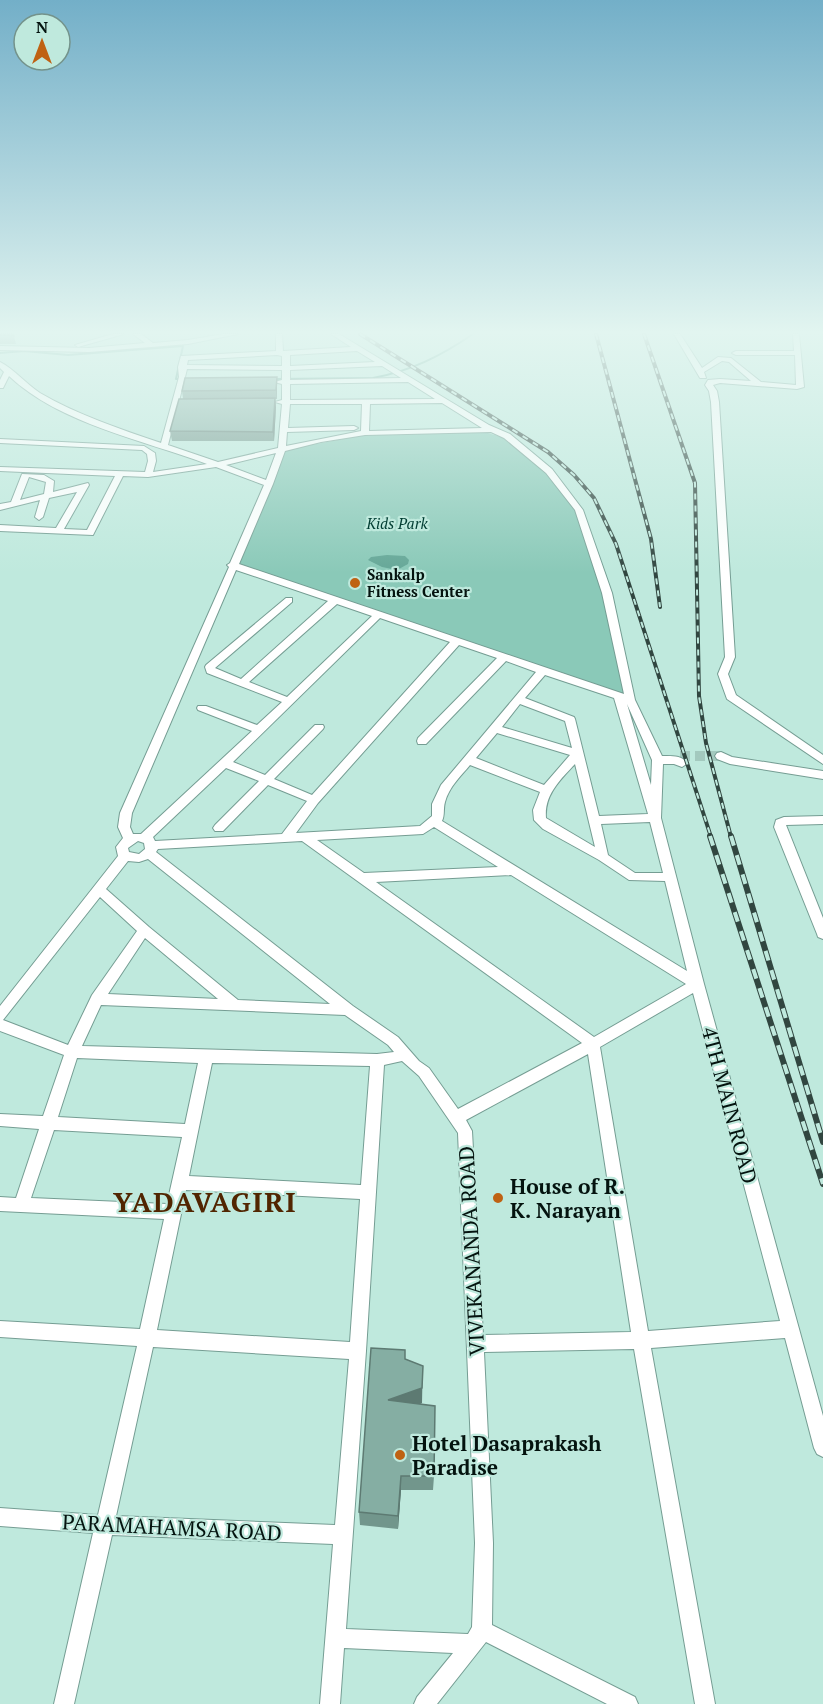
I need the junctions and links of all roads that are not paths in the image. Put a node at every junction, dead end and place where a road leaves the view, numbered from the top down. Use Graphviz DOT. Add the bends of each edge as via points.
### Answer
graph roads {
  1 [pos="75,414"];
  2 [pos="172,414"];
  3 [pos="285,414"];
  4 [pos="366,414"];
  5 [pos="464,414"];
  6 [pos="716,414"];
  7 [pos="283,430"];
  8 [pos="491,430"];
  9 [pos="365,431"];
  10 [pos="0,441"];
  11 [pos="160,445"];
  12 [pos="147,449"];
  13 [pos="280,449"];
  14 [pos="216,465"];
  15 [pos="91,473"];
  16 [pos="1,474"];
  17 [pos="120,475"];
  18 [pos="148,475"];
  19 [pos="26,476"];
  20 [pos="269,484"];
  21 [pos="83,488"];
  22 [pos="47,497"];
  23 [pos="15,503"];
  24 [pos="0,507"];
  25 [pos="39,517"];
  26 [pos="0,528"];
  27 [pos="58,532"];
  28 [pos="232,566"];
  29 [pos="289,600"];
  30 [pos="335,600"];
  31 [pos="379,614"];
  32 [pos="457,641"];
  33 [pos="504,657"];
  34 [pos="543,670"];
  35 [pos="243,682"];
  36 [pos="619,696"];
  37 [pos="519,700"];
  38 [pos="630,700"];
  39 [pos="290,701"];
  40 [pos="202,708"];
  41 [pos="319,727"];
  42 [pos="494,728"];
  43 [pos="259,730"];
  44 [pos="422,741"];
  45 [pos="578,754"];
  46 [pos="679,759"];
  47 [pos="469,760"];
  48 [pos="658,760"];
  49 [pos="724,760"];
  50 [pos="823,760"];
  51 [pos="225,763"];
  52 [pos="823,775"];
  53 [pos="266,779"];
  54 [pos="546,790"];
  55 [pos="314,800"];
  56 [pos="656,818"];
  57 [pos="594,820"];
  58 [pos="434,822"];
  59 [pos="822,822"];
  60 [pos="219,828"];
  61 [pos="303,836"];
  62 [pos="286,837"];
  63 [pos="130,839"];
  64 [pos="148,845"];
  65 [pos="125,856"];
  66 [pos="603,857"];
  67 [pos="513,871"];
  68 [pos="670,877"];
  69 [pos="360,878"];
  70 [pos="99,889"];
  71 [pos="144,930"];
  72 [pos="823,934"];
  73 [pos="697,984"];
  74 [pos="97,999"];
  75 [pos="234,1004"];
  76 [pos="348,1010"];
  77 [pos="0,1016"];
  78 [pos="0,1025"];
  79 [pos="592,1044"];
  80 [pos="72,1052"];
  81 [pos="403,1054"];
  82 [pos="206,1057"];
  83 [pos="377,1060"];
  84 [pos="456,1118"];
  85 [pos="0,1120"];
  86 [pos="48,1123"];
  87 [pos="190,1131"];
  88 [pos="179,1183"];
  89 [pos="369,1192"];
  90 [pos="0,1204"];
  91 [pos="21,1205"];
  92 [pos="173,1212"];
  93 [pos="0,1329"];
  94 [pos="790,1329"];
  95 [pos="147,1338"];
  96 [pos="641,1340"];
  97 [pos="475,1344"];
  98 [pos="358,1351"];
  99 [pos="823,1448"];
  100 [pos="0,1517"];
  101 [pos="105,1525"];
  102 [pos="343,1535"];
  103 [pos="477,1637"];
  104 [pos="335,1638"];
  105 [pos="64,1704"];
  106 [pos="330,1704"];
  107 [pos="424,1704"];
  108 [pos="628,1704"];
  109 [pos="705,1704"];
  1 -- 11 [label="street"];
  2 -- 11 [label="street"];
  3 -- 7 [label="street"];
  4 -- 9 [label="street"];
  5 -- 8 [label="street"];
  6 -- 50 [label="street" via="730,657 724,682 731,697"];
  7 -- 9 [label="street"];
  7 -- 13 [label="street"];
  8 -- 9 [label="street"];
  8 -- 38 [label="street" via="507,436 549,471 579,510 607,592"];
  9 -- 13 [label="street"];
  10 -- 12 [label="street"];
  11 -- 12 [label="street"];
  11 -- 14 [label="street"];
  12 -- 18 [label="street" via="152,461"];
  13 -- 14 [label="street"];
  13 -- 20 [label="street"];
  14 -- 18 [label="street"];
  14 -- 20 [label="street"];
  15 -- 16 [label="street"];
  15 -- 17 [label="street"];
  15 -- 21 [label="street"];
  16 -- 19 [label="street"];
  17 -- 18 [label="street"];
  17 -- 27 [label="street" via="90,533"];
  19 -- 22 [label="street" via="48,480"];
  19 -- 23 [label="street"];
  20 -- 28 [label="street"];
  21 -- 22 [label="street"];
  21 -- 27 [label="street"];
  22 -- 23 [label="street"];
  22 -- 25 [label="street"];
  23 -- 24 [label="street"];
  26 -- 27 [label="street"];
  28 -- 30 [label="street"];
  28 -- 63 [label="street" via="126,813 124,827"];
  29 -- 35 [label="street" via="210,667 211,671"];
  30 -- 31 [label="street"];
  30 -- 35 [label="street"];
  31 -- 32 [label="street"];
  31 -- 39 [label="street"];
  32 -- 33 [label="street"];
  32 -- 55 [label="street"];
  33 -- 34 [label="street"];
  33 -- 44 [label="street"];
  34 -- 36 [label="street"];
  34 -- 37 [label="street"];
  35 -- 39 [label="street"];
  36 -- 38 [label="street"];
  36 -- 56 [label="street"];
  37 -- 42 [label="street"];
  37 -- 45 [label="street" via="570,719"];
  38 -- 48 [label="street"];
  39 -- 43 [label="street"];
  40 -- 43 [label="street"];
  41 -- 53 [label="street"];
  42 -- 45 [label="street"];
  42 -- 47 [label="street"];
  43 -- 51 [label="street"];
  45 -- 54 [label="street"];
  45 -- 57 [label="street"];
  46 -- 48 [label="street"];
  47 -- 54 [label="street"];
  47 -- 58 [label="street" via="445,788"];
  48 -- 56 [label="street, 4TH MAIN ROAD"];
  49 -- 52 [label="street"];
  51 -- 53 [label="street"];
  51 -- 64 [label="street"];
  53 -- 55 [label="street"];
  53 -- 60 [label="street"];
  54 -- 66 [label="street" via="539,803 540,820"];
  55 -- 62 [label="street"];
  56 -- 57 [label="street"];
  56 -- 68 [label="street, 4TH MAIN ROAD"];
  57 -- 66 [label="street"];
  58 -- 61 [label="street" via="423,830 410,832"];
  58 -- 67 [label="street"];
  59 -- 72 [label="street" via="784,821 780,827"];
  61 -- 62 [label="street"];
  61 -- 69 [label="street"];
  62 -- 64 [label="street"];
  63 -- 64 [label="street"];
  63 -- 65 [label="street" via="122,847"];
  64 -- 65 [label="street" via="136,858"];
  64 -- 76 [label="street, VIVEKANANDA ROAD"];
  65 -- 70 [label="street"];
  66 -- 68 [label="street" via="633,877"];
  67 -- 69 [label="street"];
  67 -- 73 [label="street"];
  68 -- 73 [label="street, 4TH MAIN ROAD"];
  69 -- 79 [label="street"];
  70 -- 71 [label="street"];
  70 -- 77 [label="street"];
  71 -- 74 [label="street"];
  71 -- 75 [label="street"];
  73 -- 79 [label="street"];
  73 -- 94 [label="street, 4TH MAIN ROAD"];
  74 -- 75 [label="street"];
  74 -- 80 [label="street"];
  75 -- 76 [label="street"];
  76 -- 81 [label="street, VIVEKANANDA ROAD" via="393,1041"];
  78 -- 80 [label="street"];
  79 -- 84 [label="street"];
  79 -- 96 [label="street"];
  80 -- 82 [label="street"];
  80 -- 86 [label="street"];
  81 -- 83 [label="street"];
  81 -- 84 [label="street, VIVEKANANDA ROAD" via="424,1072"];
  82 -- 83 [label="street"];
  82 -- 87 [label="street"];
  83 -- 89 [label="street"];
  84 -- 97 [label="street, VIVEKANANDA ROAD" via="465,1131"];
  85 -- 86 [label="street"];
  86 -- 87 [label="street"];
  86 -- 91 [label="street"];
  87 -- 88 [label="street"];
  88 -- 89 [label="street"];
  88 -- 92 [label="street"];
  89 -- 98 [label="street"];
  90 -- 91 [label="street"];
  91 -- 92 [label="street"];
  92 -- 95 [label="street"];
  93 -- 95 [label="street"];
  94 -- 96 [label="street"];
  94 -- 99 [label="street, 4TH MAIN ROAD"];
  95 -- 98 [label="street"];
  95 -- 101 [label="street"];
  96 -- 97 [label="street"];
  96 -- 109 [label="street"];
  97 -- 103 [label="street, VIVEKANANDA ROAD" via="484,1543"];
  98 -- 102 [label="street"];
  100 -- 101 [label="street, PARAMAHAMSA ROAD"];
  101 -- 102 [label="street, PARAMAHAMSA ROAD"];
  101 -- 105 [label="street"];
  102 -- 104 [label="street"];
  103 -- 104 [label="street"];
  103 -- 107 [label="street"];
  103 -- 108 [label="street"];
  104 -- 106 [label="street"];
}
